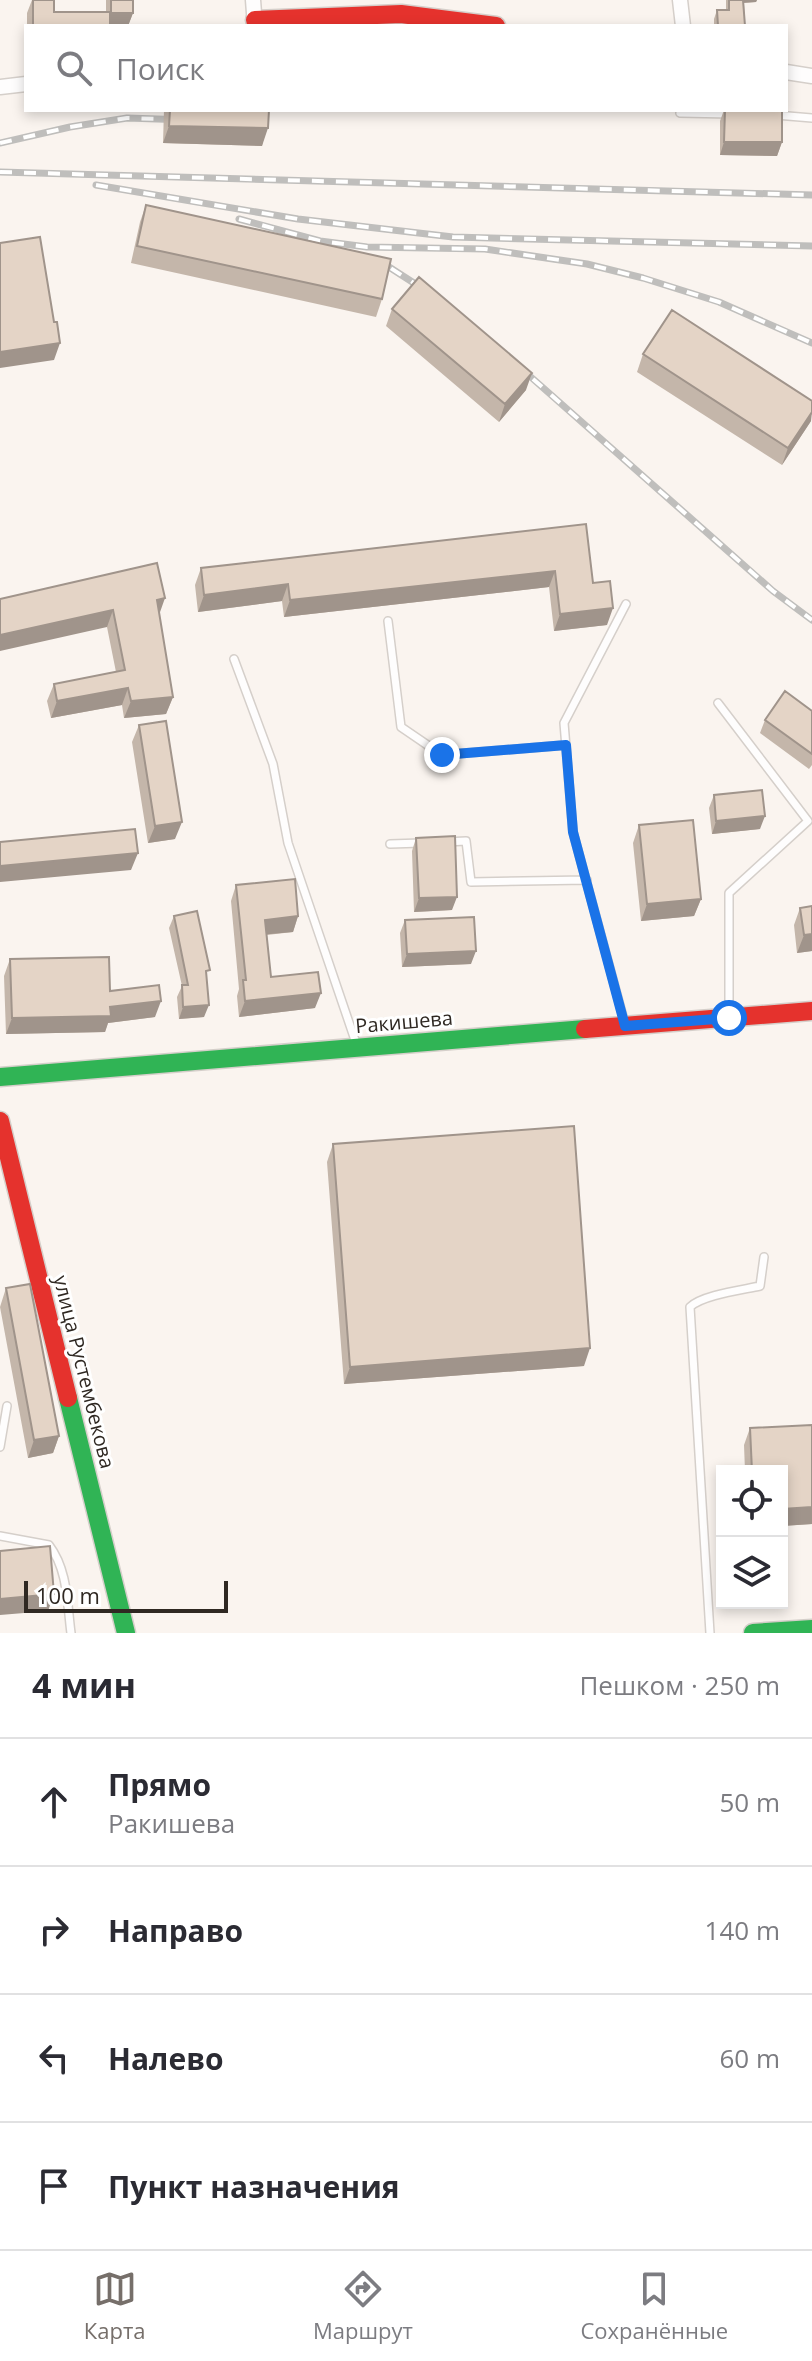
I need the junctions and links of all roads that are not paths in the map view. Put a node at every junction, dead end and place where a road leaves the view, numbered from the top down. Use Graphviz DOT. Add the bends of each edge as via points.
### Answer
graph roads {
  1 [pos="253,0"];
  2 [pos="680,0"];
  3 [pos="401,7"];
  4 [pos="255,23"];
  5 [pos="486,24"];
  6 [pos="683,24"];
  7 [pos="788,72"];
  8 [pos="812,76"];
  9 [pos="24,84"];
  10 [pos="0,87"];
  11 [pos="698,112"];
  12 [pos="737,114"];
  13 [pos="765,114"];
  14 [pos="812,118"];
  15 [pos="626,604"];
  16 [pos="388,621"];
  17 [pos="234,659"];
  18 [pos="718,703"];
  19 [pos="566,745"];
  20 [pos="390,844"];
  21 [pos="587,880"];
  22 [pos="812,1011"];
  23 [pos="729,1018"];
  24 [pos="625,1026"];
  25 [pos="358,1048"];
  26 [pos="0,1077"];
  27 [pos="0,1121"];
  28 [pos="764,1257"];
  29 [pos="7,1406"];
  30 [pos="0,1447"];
  31 [pos="0,1536"];
  32 [pos="812,1629"];
  33 [pos="71,1633"];
  34 [pos="125,1633"];
  35 [pos="710,1633"];
  36 [pos="753,1633"];
  1 -- 4 [label="street"];
  2 -- 6 [label="street"];
  3 -- 4 [label="street"];
  3 -- 5 [label="street"];
  7 -- 8 [label="street"];
  9 -- 10 [label="street"];
  11 -- 12 [label="lane"];
  13 -- 14 [label="lane"];
  15 -- 19 [label="lane" via="564,723"];
  16 -- 19 [label="lane" via="401,727 442,755"];
  17 -- 25 [label="lane" via="273,764 288,843"];
  18 -- 23 [label="lane" via="808,821 729,893"];
  19 -- 21 [label="lane" via="573,832"];
  20 -- 21 [label="lane" via="466,841 471,882"];
  21 -- 24 [label="lane"];
  22 -- 23 [label="street, Ракишева"];
  23 -- 24 [label="street, Ракишева"];
  24 -- 25 [label="street, Ракишева"];
  25 -- 26 [label="street, Ракишева"];
  27 -- 34 [label="street, улица Рустембекова"];
  28 -- 35 [label="lane" via="760,1285 690,1307"];
  29 -- 30 [label="lane"];
  31 -- 33 [label="lane" via="49,1545 57,1555"];
  32 -- 36 [label="street"];
}
